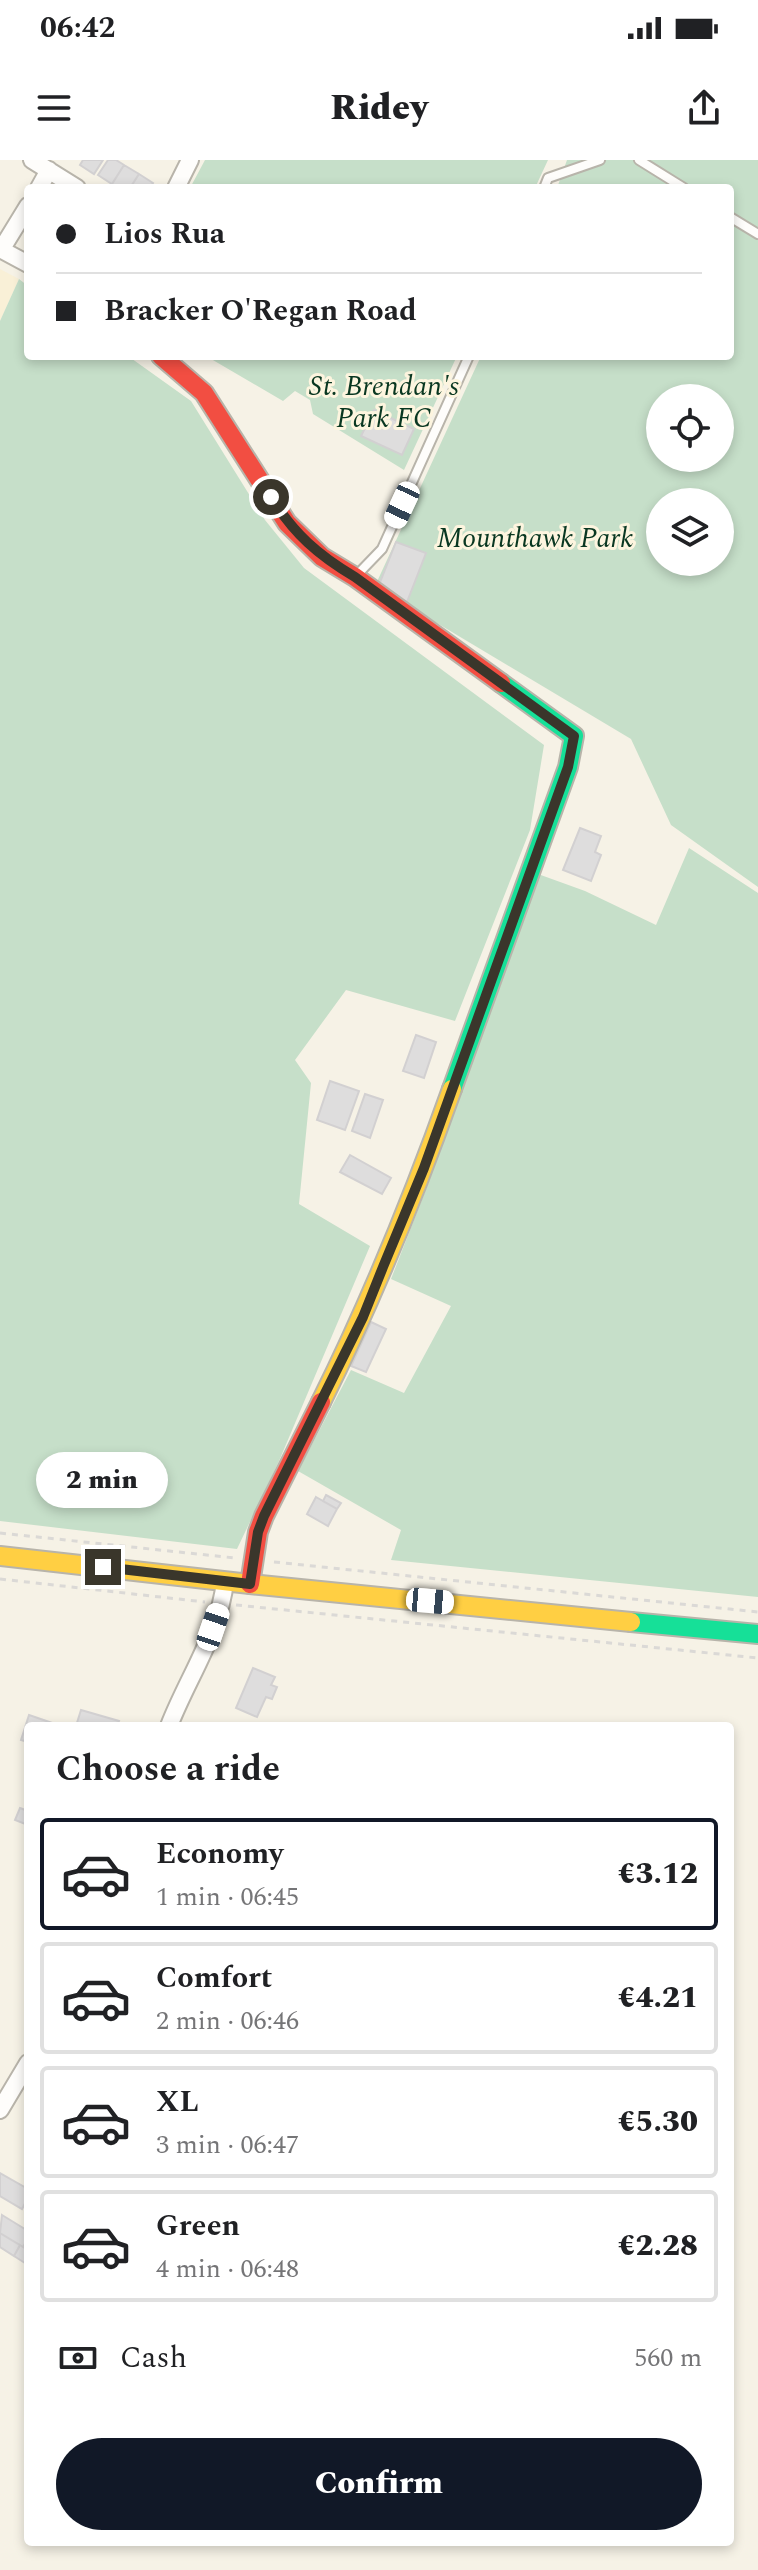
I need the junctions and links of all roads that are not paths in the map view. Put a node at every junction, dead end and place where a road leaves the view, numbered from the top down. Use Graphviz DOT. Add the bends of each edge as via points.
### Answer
graph roads {
  1 [pos="32,160"];
  2 [pos="190,160"];
  3 [pos="600,160"];
  4 [pos="639,160"];
  5 [pos="49,170"];
  6 [pos="41,184"];
  7 [pos="71,184"];
  8 [pos="178,184"];
  9 [pos="546,184"];
  10 [pos="678,184"];
  11 [pos="24,212"];
  12 [pos="734,219"];
  13 [pos="758,234"];
  14 [pos="1,249"];
  15 [pos="24,262"];
  16 [pos="166,360"];
  17 [pos="467,360"];
  18 [pos="355,577"];
  19 [pos="0,1556"];
  20 [pos="225,1581"];
  21 [pos="250,1584"];
  22 [pos="758,1634"];
  23 [pos="171,1722"];
  24 [pos="24,2070"];
  25 [pos="0,2110"];
  1 -- 5 [label="street"];
  2 -- 8 [label="street"];
  3 -- 9 [label="lane" via="548,178"];
  4 -- 10 [label="lane"];
  5 -- 6 [label="street"];
  5 -- 7 [label="street"];
  11 -- 14 [label="street"];
  12 -- 13 [label="lane"];
  14 -- 15 [label="street"];
  16 -- 18 [label="street" via="204,393 287,523 322,557"];
  17 -- 18 [label="lane" via="382,549"];
  18 -- 21 [label="street" via="574,736 568,767 424,1168 363,1317 264,1516"];
  19 -- 20 [label="street"];
  20 -- 21 [label="street"];
  20 -- 23 [label="street"];
  21 -- 22 [label="street"];
  24 -- 25 [label="street"];
}
